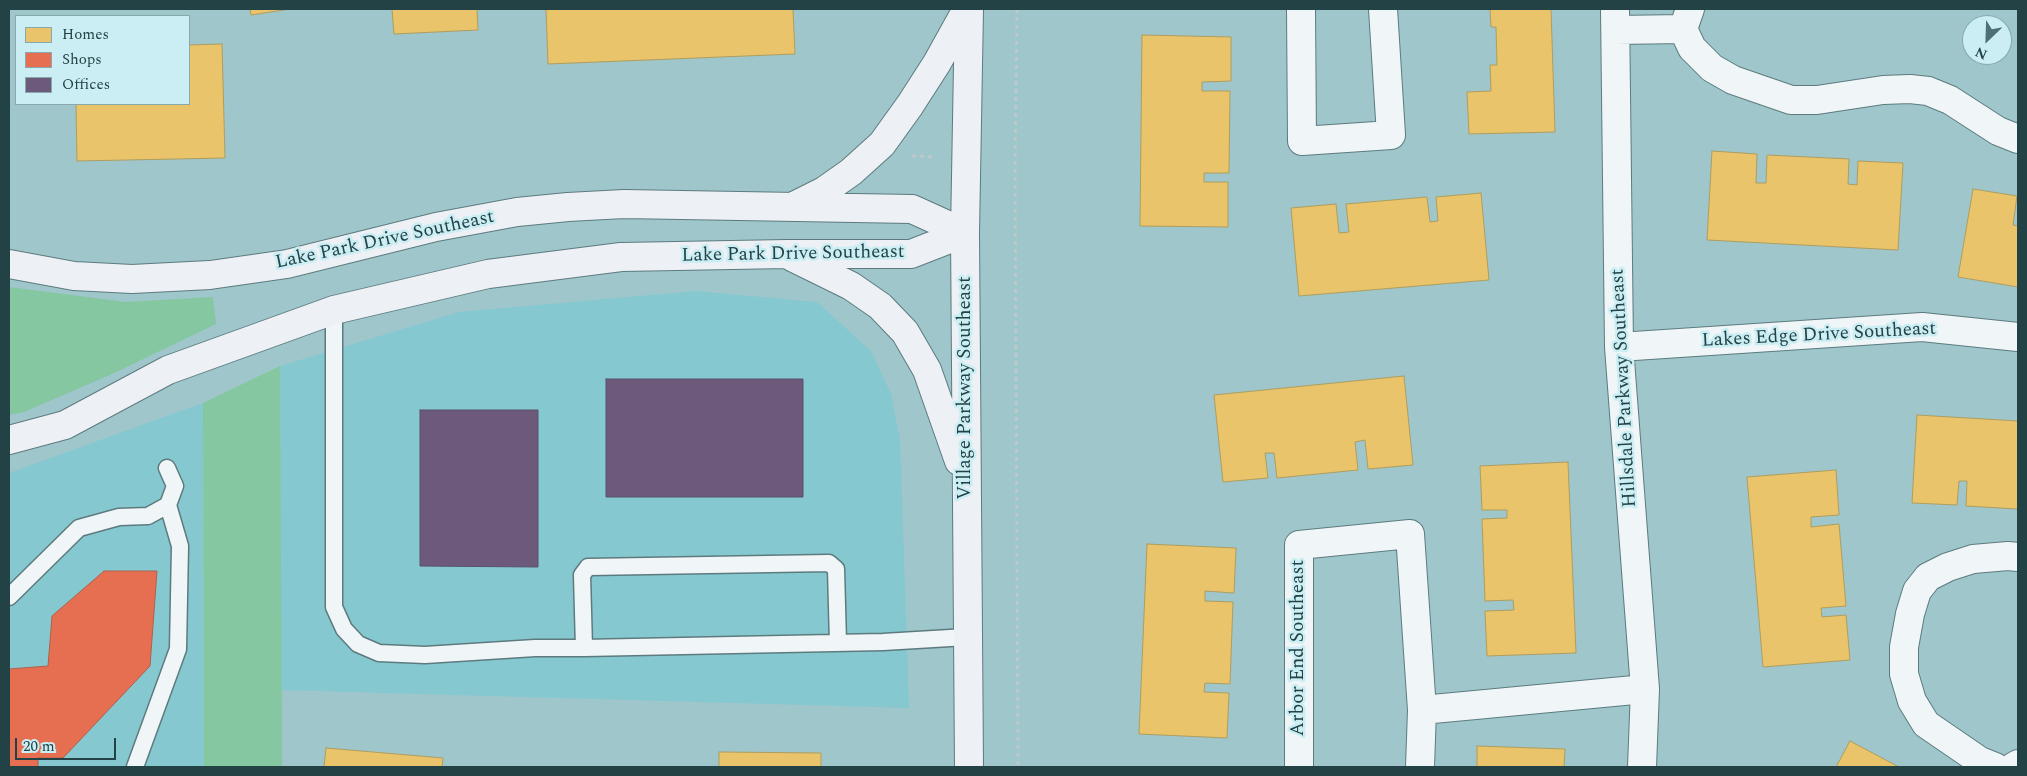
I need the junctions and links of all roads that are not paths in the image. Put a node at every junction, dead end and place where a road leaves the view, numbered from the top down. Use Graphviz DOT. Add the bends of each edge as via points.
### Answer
graph roads {
  1 [pos="968,9"];
  2 [pos="1301,9"];
  3 [pos="1383,9"];
  4 [pos="1616,19"];
  5 [pos="1687,19"];
  6 [pos="2018,139"];
  7 [pos="795,206"];
  8 [pos="965,233"];
  9 [pos="787,254"];
  10 [pos="9,264"];
  11 [pos="334,310"];
  12 [pos="2018,337"];
  13 [pos="1619,348"];
  14 [pos="9,440"];
  15 [pos="167,468"];
  16 [pos="966,481"];
  17 [pos="168,505"];
  18 [pos="2018,557"];
  19 [pos="9,597"];
  20 [pos="967,636"];
  21 [pos="838,642"];
  22 [pos="584,648"];
  23 [pos="1645,689"];
  24 [pos="1422,710"];
  25 [pos="2018,764"];
  26 [pos="135,767"];
  27 [pos="969,767"];
  28 [pos="1299,767"];
  29 [pos="1420,767"];
  30 [pos="1642,767"];
  31 [pos="1995,767"];
  32 [pos="2013,767"];
  1 -- 7 [label="street" via="933,70 882,144 851,172"];
  1 -- 8 [label="street, Village Parkway Southeast"];
  2 -- 3 [label="street" via="1302,141 1391,135"];
  4 -- 5 [label="street"];
  4 -- 13 [label="street, Hillsdale Parkway Southeast"];
  5 -- 6 [label="street" via="1692,48 1712,68 1733,80 1791,100 1817,100 1883,90 1928,91"];
  7 -- 8 [label="street, Lake Park Drive Southeast" via="912,209"];
  7 -- 10 [label="street, Lake Park Drive Southeast" via="624,204 517,212 436,227 287,264 210,275 74,276"];
  8 -- 9 [label="street, Lake Park Drive Southeast" via="911,254"];
  8 -- 16 [label="street, Village Parkway Southeast"];
  9 -- 11 [label="street, Lake Park Drive Southeast" via="621,257 556,264 488,274"];
  9 -- 16 [label="street" via="851,286 880,306 905,332 927,370"];
  11 -- 14 [label="street, Lake Park Drive Southeast" via="168,370 65,425"];
  11 -- 22 [label="lane" via="334,606 344,629 358,644 379,654"];
  12 -- 13 [label="street, Lakes Edge Drive Southeast" via="1922,327"];
  13 -- 23 [label="street, Hillsdale Parkway Southeast"];
  15 -- 17 [label="lane" via="175,486"];
  16 -- 20 [label="street, Village Parkway Southeast"];
  17 -- 19 [label="lane" via="148,516 119,517 79,528"];
  17 -- 26 [label="lane" via="180,546 178,649"];
  18 -- 31 [label="street" via="1973,559 1928,577 1917,591 1904,646 1904,674 1912,701 1926,724 1980,761"];
  20 -- 21 [label="lane"];
  20 -- 27 [label="street, Village Parkway Southeast"];
  21 -- 22 [label="lane"];
  21 -- 22 [label="lane" via="836,569 829,563 588,567 582,575"];
  23 -- 24 [label="street"];
  23 -- 30 [label="street, Hillsdale Parkway Southeast"];
  24 -- 28 [label="street, Arbor End Southeast" via="1410,534 1299,546"];
  24 -- 29 [label="street, Arbor End Southeast"];
  25 -- 32 [label="street"];
}
